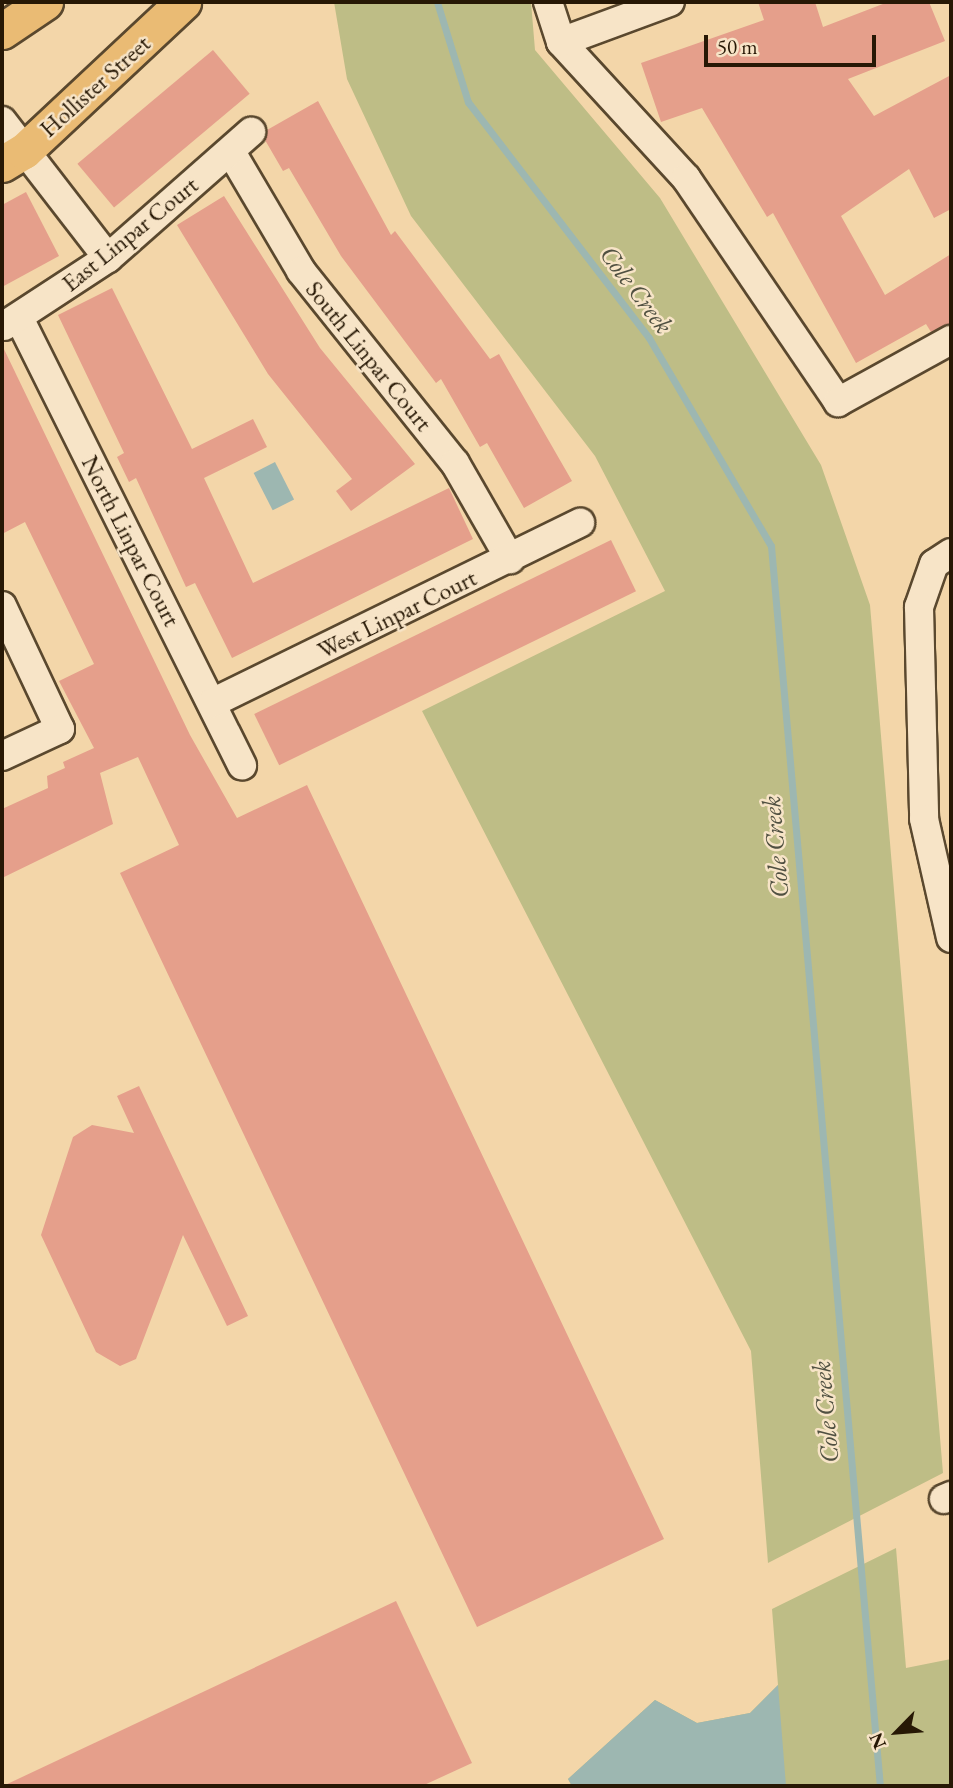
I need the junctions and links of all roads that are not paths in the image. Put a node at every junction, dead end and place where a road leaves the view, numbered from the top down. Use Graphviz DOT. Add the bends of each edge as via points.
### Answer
graph roads {
  1 [pos="45,2"];
  2 [pos="183,2"];
  3 [pos="548,2"];
  4 [pos="670,2"];
  5 [pos="2,31"];
  6 [pos="561,42"];
  7 [pos="2,121"];
  8 [pos="251,132"];
  9 [pos="231,152"];
  10 [pos="13,157"];
  11 [pos="108,258"];
  12 [pos="10,323"];
  13 [pos="951,341"];
  14 [pos="580,523"];
  15 [pos="951,553"];
  16 [pos="510,559"];
  17 [pos="2,606"];
  18 [pos="212,703"];
  19 [pos="2,756"];
  20 [pos="242,765"];
  21 [pos="951,938"];
  1 -- 5 [label="main road"];
  2 -- 10 [label="main road, Hollister Street"];
  3 -- 6 [label="street"];
  4 -- 6 [label="street"];
  6 -- 13 [label="street" via="687,178 838,402"];
  7 -- 10 [label="street"];
  8 -- 9 [label="street, East Linpar Court"];
  9 -- 11 [label="street, East Linpar Court"];
  9 -- 16 [label="street, South Linpar Court" via="301,271 455,463"];
  10 -- 11 [label="street"];
  11 -- 12 [label="street, East Linpar Court"];
  12 -- 18 [label="street, North Linpar Court"];
  14 -- 16 [label="street, West Linpar Court"];
  15 -- 21 [label="street" via="934,564 919,607 924,819"];
  16 -- 18 [label="street, West Linpar Court"];
  17 -- 19 [label="street" via="60,729"];
  18 -- 20 [label="street, North Linpar Court"];
}
